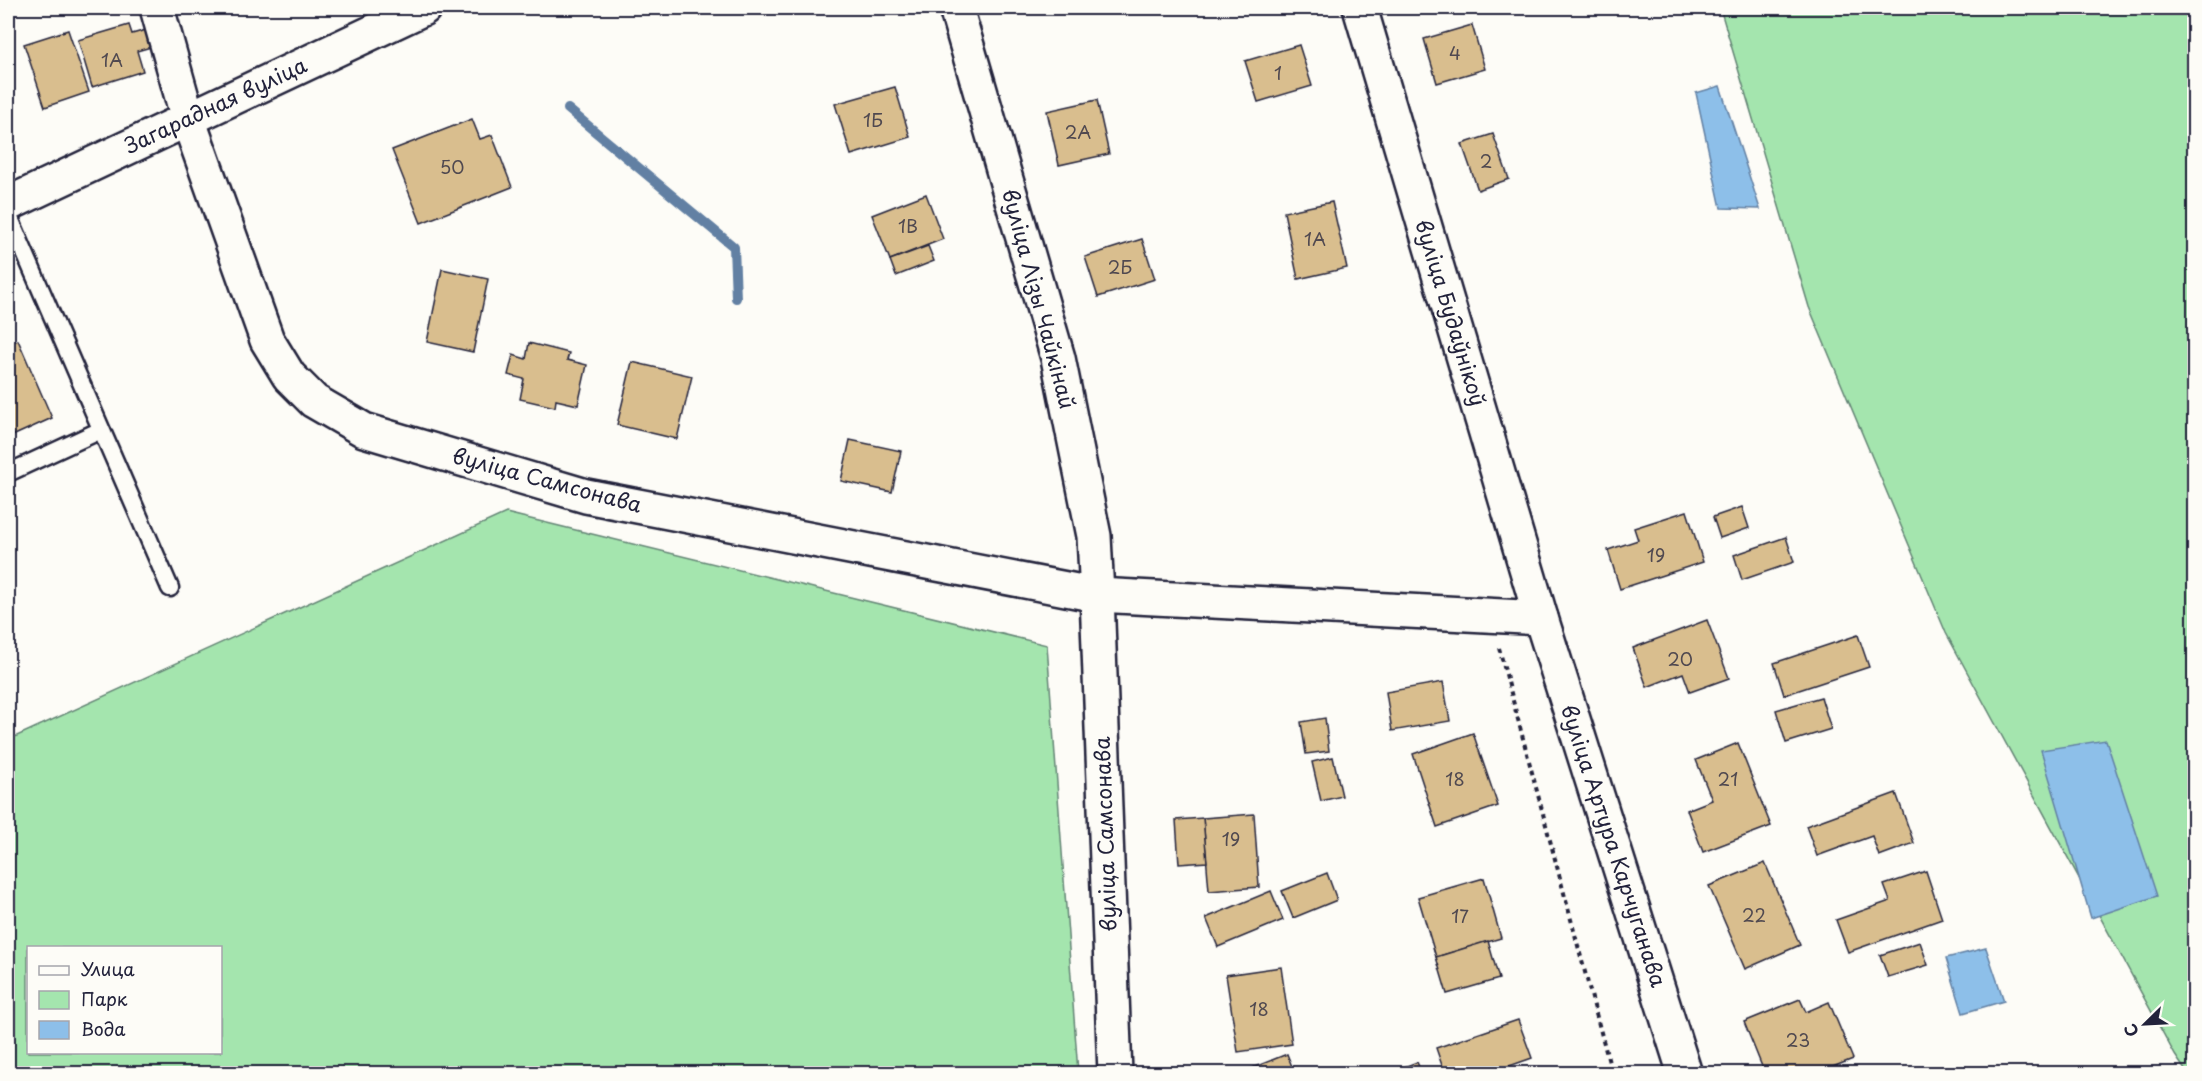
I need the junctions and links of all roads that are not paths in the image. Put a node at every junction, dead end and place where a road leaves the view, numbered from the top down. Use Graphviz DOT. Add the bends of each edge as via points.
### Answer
graph roads {
  1 [pos="157,8"];
  2 [pos="424,8"];
  3 [pos="956,8"];
  4 [pos="1360,8"];
  5 [pos="188,119"];
  6 [pos="8,204"];
  7 [pos="8,214"];
  8 [pos="101,430"];
  9 [pos="8,473"];
  10 [pos="170,588"];
  11 [pos="1097,595"];
  12 [pos="1541,618"];
  13 [pos="1115,1074"];
  14 [pos="1685,1074"];
  1 -- 5 [label="street, вуліца Самсонава"];
  2 -- 5 [label="street, Загарадная вуліца"];
  3 -- 11 [label="street, вуліца Лізы Чайкінай" via="1058,358 1094,536"];
  4 -- 12 [label="street, вуліца Будаўнікоў"];
  5 -- 6 [label="street, Загарадная вуліца"];
  5 -- 11 [label="street, вуліца Самсонава" via="267,340 289,376 314,401 364,430 586,496"];
  7 -- 8 [label="lane"];
  8 -- 9 [label="lane"];
  8 -- 10 [label="lane"];
  11 -- 12 [label="street, вуліца Самсонава"];
  11 -- 13 [label="street, вуліца Самсонава"];
  12 -- 14 [label="street, вуліца Артура Карчуганава"];
}
